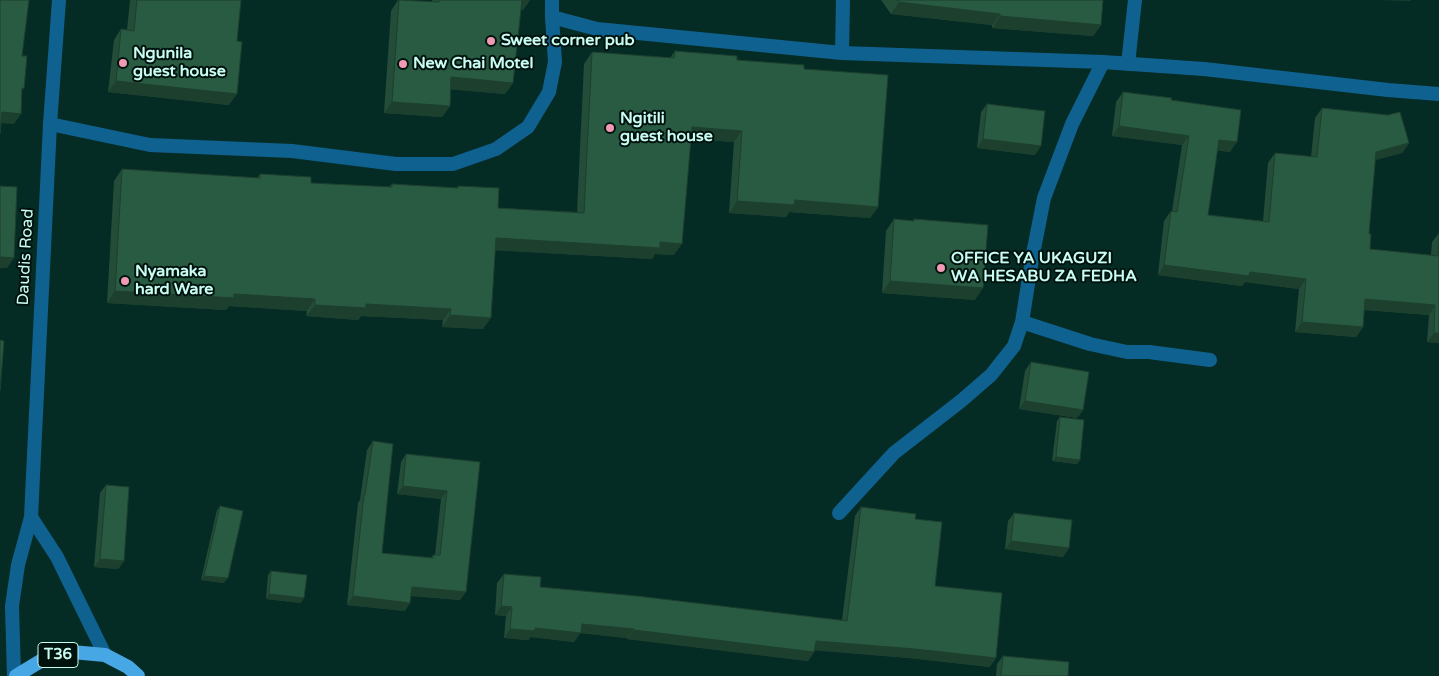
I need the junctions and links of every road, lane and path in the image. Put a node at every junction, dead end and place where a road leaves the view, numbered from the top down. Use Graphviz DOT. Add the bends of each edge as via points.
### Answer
graph roads {
  1 [pos="59,0"];
  2 [pos="552,0"];
  3 [pos="843,0"];
  4 [pos="1135,0"];
  5 [pos="552,16"];
  6 [pos="842,53"];
  7 [pos="1103,62"];
  8 [pos="1128,64"];
  9 [pos="1439,94"];
  10 [pos="50,124"];
  11 [pos="1022,322"];
  12 [pos="1210,360"];
  13 [pos="839,512"];
  14 [pos="31,517"];
  15 [pos="105,655"];
  16 [pos="15,676"];
  17 [pos="138,676"];
  1 -- 10 [label="street, Daudis Road"];
  2 -- 5 [label="street"];
  3 -- 6 [label="street"];
  4 -- 8 [label="street"];
  5 -- 6 [label="street" via="597,29"];
  5 -- 10 [label="street" via="555,62 549,92 528,127 496,149 453,164 396,164 292,151 150,145"];
  6 -- 7 [label="street"];
  7 -- 8 [label="street"];
  7 -- 11 [label="street" via="1072,124 1044,198"];
  8 -- 9 [label="street"];
  10 -- 14 [label="street, Daudis Road"];
  11 -- 12 [label="street" via="1127,352"];
  11 -- 13 [label="street" via="1014,346 991,375 894,453"];
  14 -- 15 [label="street" via="57,557"];
  14 -- 16 [label="street, Daudis Road" via="18,565 12,606"];
  15 -- 16 [label="highway, T36" via="72,652 53,656"];
  15 -- 17 [label="highway, T36"];
}
